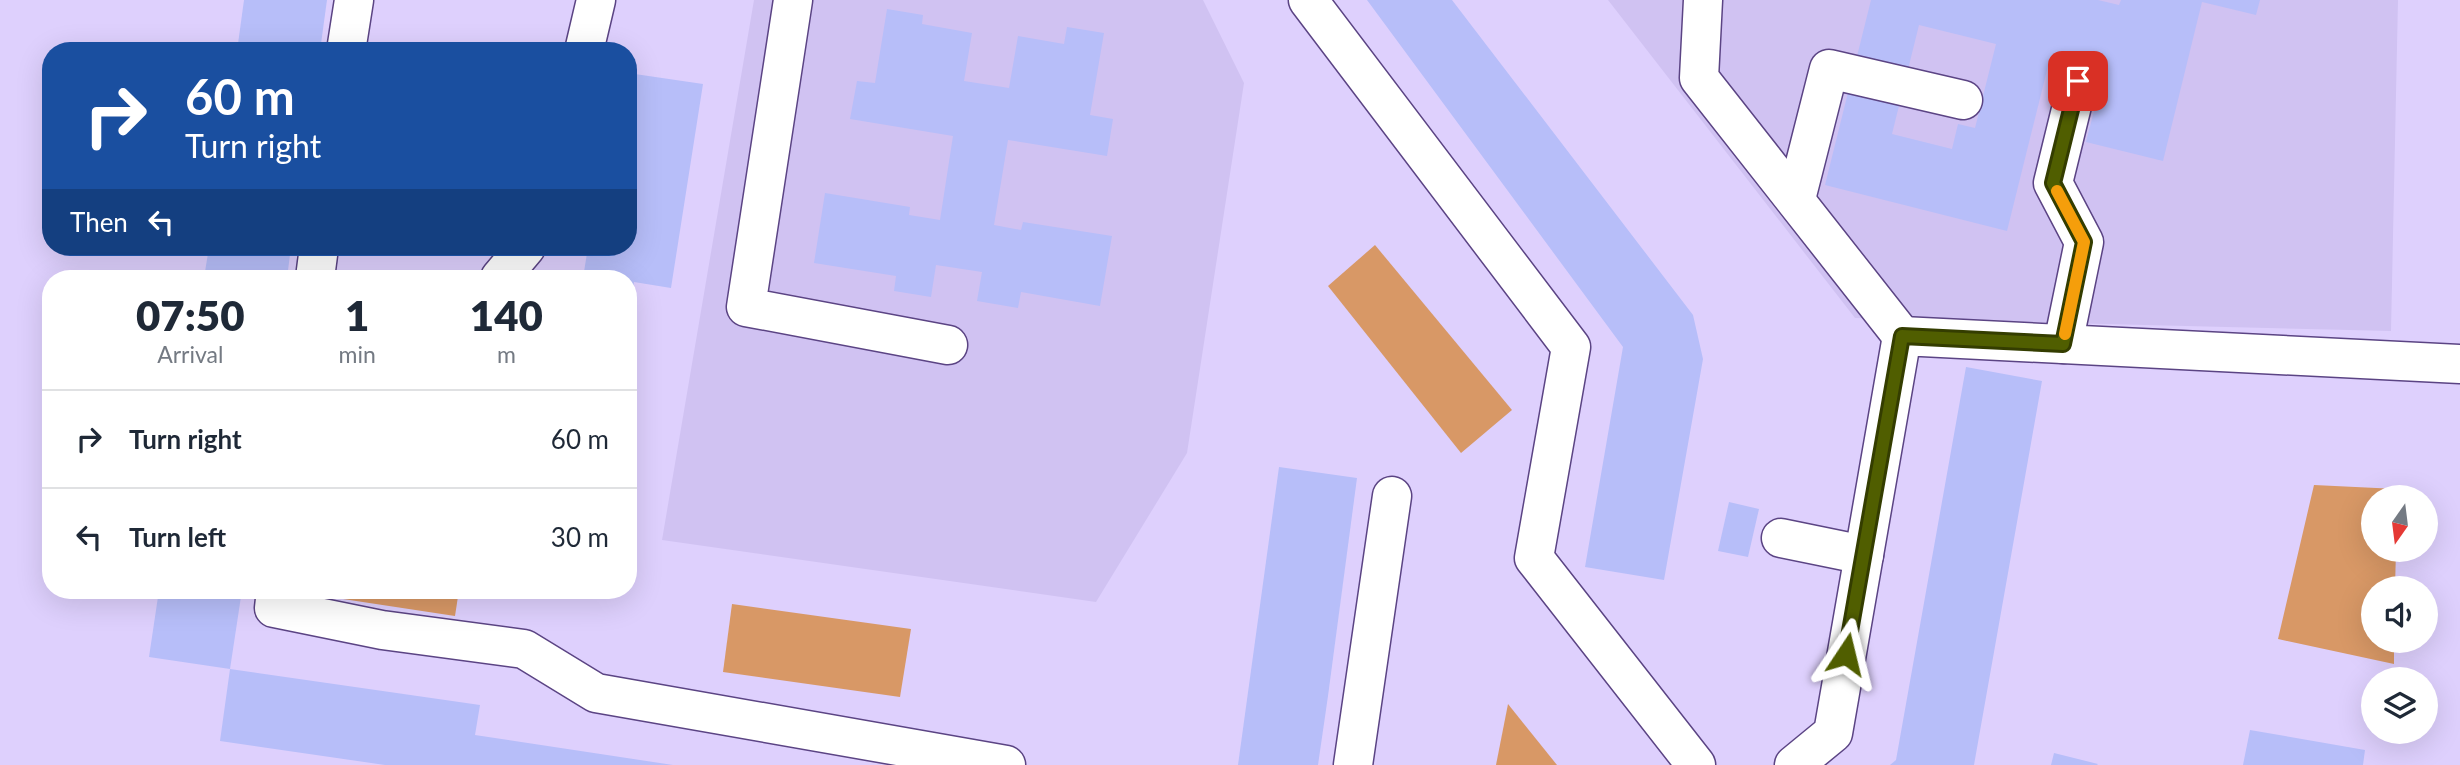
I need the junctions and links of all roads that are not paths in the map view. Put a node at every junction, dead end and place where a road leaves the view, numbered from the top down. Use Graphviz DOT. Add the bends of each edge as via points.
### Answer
graph roads {
  1 [pos="354,0"];
  2 [pos="596,0"];
  3 [pos="793,0"];
  4 [pos="1308,0"];
  5 [pos="1703,0"];
  6 [pos="347,42"];
  7 [pos="586,42"];
  8 [pos="2078,81"];
  9 [pos="1963,100"];
  10 [pos="1796,199"];
  11 [pos="518,256"];
  12 [pos="507,270"];
  13 [pos="1902,336"];
  14 [pos="2063,344"];
  15 [pos="948,345"];
  16 [pos="2460,364"];
  17 [pos="1392,496"];
  18 [pos="1781,538"];
  19 [pos="1864,555"];
  20 [pos="275,599"];
  21 [pos="1006,765"];
  22 [pos="1353,765"];
  23 [pos="1696,765"];
  24 [pos="1794,765"];
  1 -- 6 [label="lane"];
  2 -- 7 [label="lane"];
  3 -- 15 [label="lane" via="746,307"];
  4 -- 23 [label="lane" via="1571,347 1534,558"];
  5 -- 10 [label="lane" via="1699,78"];
  8 -- 14 [label="lane" via="2053,183 2084,242"];
  9 -- 10 [label="lane" via="1829,69"];
  10 -- 13 [label="lane"];
  11 -- 12 [label="lane"];
  13 -- 14 [label="lane"];
  13 -- 19 [label="lane"];
  14 -- 16 [label="lane"];
  17 -- 22 [label="lane"];
  18 -- 19 [label="lane"];
  19 -- 24 [label="lane" via="1833,733"];
  20 -- 21 [label="lane" via="274,608 382,630 524,649 596,693"];
}
